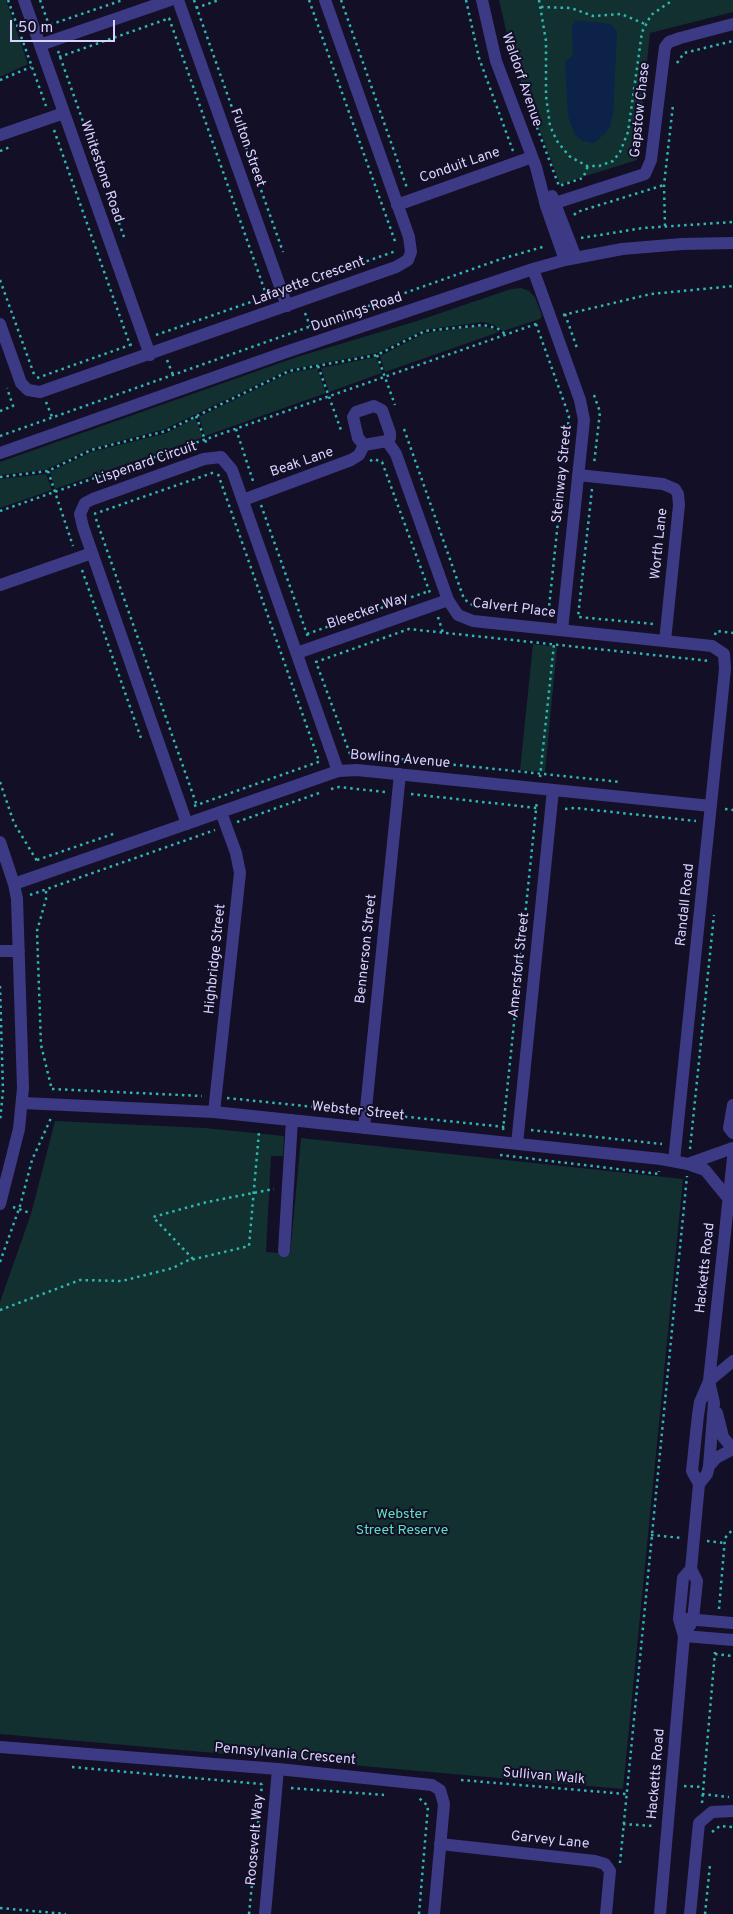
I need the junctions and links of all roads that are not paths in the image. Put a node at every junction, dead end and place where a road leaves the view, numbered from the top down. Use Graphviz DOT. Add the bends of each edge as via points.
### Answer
graph roads {
  1 [pos="24,0"];
  2 [pos="170,0"];
  3 [pos="178,0"];
  4 [pos="325,0"];
  5 [pos="482,0"];
  6 [pos="733,24"];
  7 [pos="40,45"];
  8 [pos="64,113"];
  9 [pos="0,135"];
  10 [pos="534,162"];
  11 [pos="551,204"];
  12 [pos="397,205"];
  13 [pos="733,243"];
  14 [pos="570,259"];
  15 [pos="533,269"];
  16 [pos="287,306"];
  17 [pos="0,324"];
  18 [pos="3,344"];
  19 [pos="150,355"];
  20 [pos="387,441"];
  21 [pos="364,445"];
  22 [pos="0,454"];
  23 [pos="578,475"];
  24 [pos="243,500"];
  25 [pos="92,553"];
  26 [pos="0,585"];
  27 [pos="448,600"];
  28 [pos="562,630"];
  29 [pos="664,641"];
  30 [pos="723,652"];
  31 [pos="297,653"];
  32 [pos="338,771"];
  33 [pos="400,774"];
  34 [pos="554,790"];
  35 [pos="712,806"];
  36 [pos="221,812"];
  37 [pos="187,824"];
  38 [pos="0,842"];
  39 [pos="14,884"];
  40 [pos="0,951"];
  41 [pos="19,951"];
  42 [pos="23,1103"];
  43 [pos="733,1105"];
  44 [pos="214,1112"];
  45 [pos="292,1120"];
  46 [pos="364,1128"];
  47 [pos="733,1133"];
  48 [pos="517,1144"];
  49 [pos="733,1148"];
  50 [pos="733,1158"];
  51 [pos="674,1161"];
  52 [pos="688,1164"];
  53 [pos="728,1198"];
  54 [pos="0,1203"];
  55 [pos="284,1251"];
  56 [pos="733,1361"];
  57 [pos="709,1381"];
  58 [pos="714,1403"];
  59 [pos="733,1449"];
  60 [pos="708,1466"];
  61 [pos="699,1484"];
  62 [pos="691,1569"];
  63 [pos="679,1619"];
  64 [pos="693,1620"];
  65 [pos="733,1623"];
  66 [pos="684,1636"];
  67 [pos="733,1640"];
  68 [pos="0,1747"];
  69 [pos="278,1769"];
  70 [pos="733,1811"];
  71 [pos="440,1844"];
  72 [pos="265,1914"];
  73 [pos="434,1914"];
  74 [pos="606,1914"];
  75 [pos="660,1914"];
  76 [pos="690,1914"];
  1 -- 7 [label="street, Whitestone Road"];
  2 -- 7 [label="street"];
  3 -- 16 [label="street, Fulton Street"];
  4 -- 12 [label="street, Lafayette Crescent"];
  5 -- 10 [label="street, Waldorf Avenue" via="496,61"];
  6 -- 11 [label="street, Gapstow Chase" via="680,38 664,47 651,160 645,174"];
  7 -- 8 [label="street, Whitestone Road"];
  8 -- 9 [label="street"];
  8 -- 19 [label="street, Whitestone Road"];
  10 -- 11 [label="street, Waldorf Avenue"];
  10 -- 12 [label="street, Conduit Lane"];
  11 -- 14 [label="street, Waldorf Avenue"];
  12 -- 16 [label="street, Lafayette Crescent" via="411,245 408,260"];
  13 -- 14 [label="street, Dunnings Road" via="674,244"];
  14 -- 15 [label="street, Dunnings Road"];
  15 -- 22 [label="street, Dunnings Road" via="286,352"];
  15 -- 23 [label="street, Steinway Street" via="582,410"];
  16 -- 19 [label="street, Lafayette Crescent"];
  17 -- 18 [label="street"];
  18 -- 19 [label="street, Lafayette Crescent" via="22,383 28,390 40,392"];
  20 -- 21 [label="street"];
  20 -- 21 [label="street, Calvert Place" via="390,433 382,410 374,406 353,416 358,438"];
  20 -- 27 [label="street, Calvert Place" via="396,454"];
  21 -- 24 [label="street, Beak Lane" via="352,460"];
  23 -- 28 [label="street, Steinway Street"];
  23 -- 29 [label="street, Worth Lane" via="663,484 678,494 680,505"];
  24 -- 25 [label="street, Lispenard Circuit" via="229,464 221,457 89,500 82,508 80,519"];
  24 -- 31 [label="street, Lispenard Circuit"];
  25 -- 26 [label="street"];
  25 -- 37 [label="street, Lispenard Circuit"];
  27 -- 28 [label="street, Calvert Place" via="454,611 466,619"];
  27 -- 31 [label="street, Bleecker Way"];
  28 -- 29 [label="street, Calvert Place"];
  29 -- 30 [label="street, Calvert Place" via="712,646"];
  30 -- 35 [label="street, Randall Road" via="726,662"];
  31 -- 32 [label="street, Lispenard Circuit"];
  32 -- 33 [label="street, Bowling Avenue"];
  32 -- 36 [label="street, Bowling Avenue"];
  33 -- 34 [label="street, Bowling Avenue"];
  33 -- 46 [label="street, Bennerson Street"];
  34 -- 35 [label="street, Bowling Avenue"];
  34 -- 48 [label="street, Amersfort Street"];
  35 -- 51 [label="street, Randall Road"];
  36 -- 37 [label="street, Bowling Avenue"];
  36 -- 44 [label="street, Highbridge Street" via="240,873"];
  37 -- 39 [label="street, Bowling Avenue"];
  38 -- 39 [label="street"];
  39 -- 41 [label="street"];
  40 -- 41 [label="street"];
  41 -- 42 [label="street"];
  42 -- 44 [label="street, Webster Street"];
  42 -- 54 [label="street"];
  43 -- 47 [label="street" via="729,1128"];
  44 -- 45 [label="street, Webster Street"];
  45 -- 46 [label="street, Webster Street"];
  45 -- 55 [label="street"];
  46 -- 48 [label="street, Webster Street"];
  48 -- 51 [label="street, Webster Street"];
  49 -- 52 [label="street"];
  50 -- 53 [label="street, Hacketts Road"];
  51 -- 52 [label="street, Webster Street"];
  52 -- 53 [label="street, Webster Street" via="705,1170"];
  53 -- 57 [label="street, Hacketts Road"];
  56 -- 57 [label="street"];
  57 -- 58 [label="street, Hacketts Road"];
  57 -- 61 [label="street, Hacketts Road" via="700,1402 692,1471"];
  58 -- 59 [label="street" via="723,1437"];
  58 -- 60 [label="street, Hacketts Road"];
  59 -- 60 [label="street"];
  60 -- 61 [label="street, Hacketts Road" via="707,1474"];
  61 -- 62 [label="street, Hacketts Road"];
  62 -- 63 [label="street, Hacketts Road" via="683,1578"];
  62 -- 64 [label="street, Hacketts Road" via="697,1581"];
  63 -- 64 [label="street"];
  63 -- 66 [label="street, Hacketts Road"];
  64 -- 65 [label="street"];
  64 -- 66 [label="street, Hacketts Road"];
  66 -- 67 [label="street"];
  66 -- 75 [label="street, Hacketts Road"];
  68 -- 69 [label="street, Pennsylvania Crescent"];
  69 -- 71 [label="street, Pennsylvania Crescent" via="424,1782 436,1786 444,1798"];
  69 -- 72 [label="street, Roosevelt Way"];
  70 -- 76 [label="street" via="711,1812 698,1827"];
  71 -- 73 [label="street, Pennsylvania Crescent"];
  71 -- 74 [label="street, Garvey Lane" via="605,1864 610,1872"];
}
